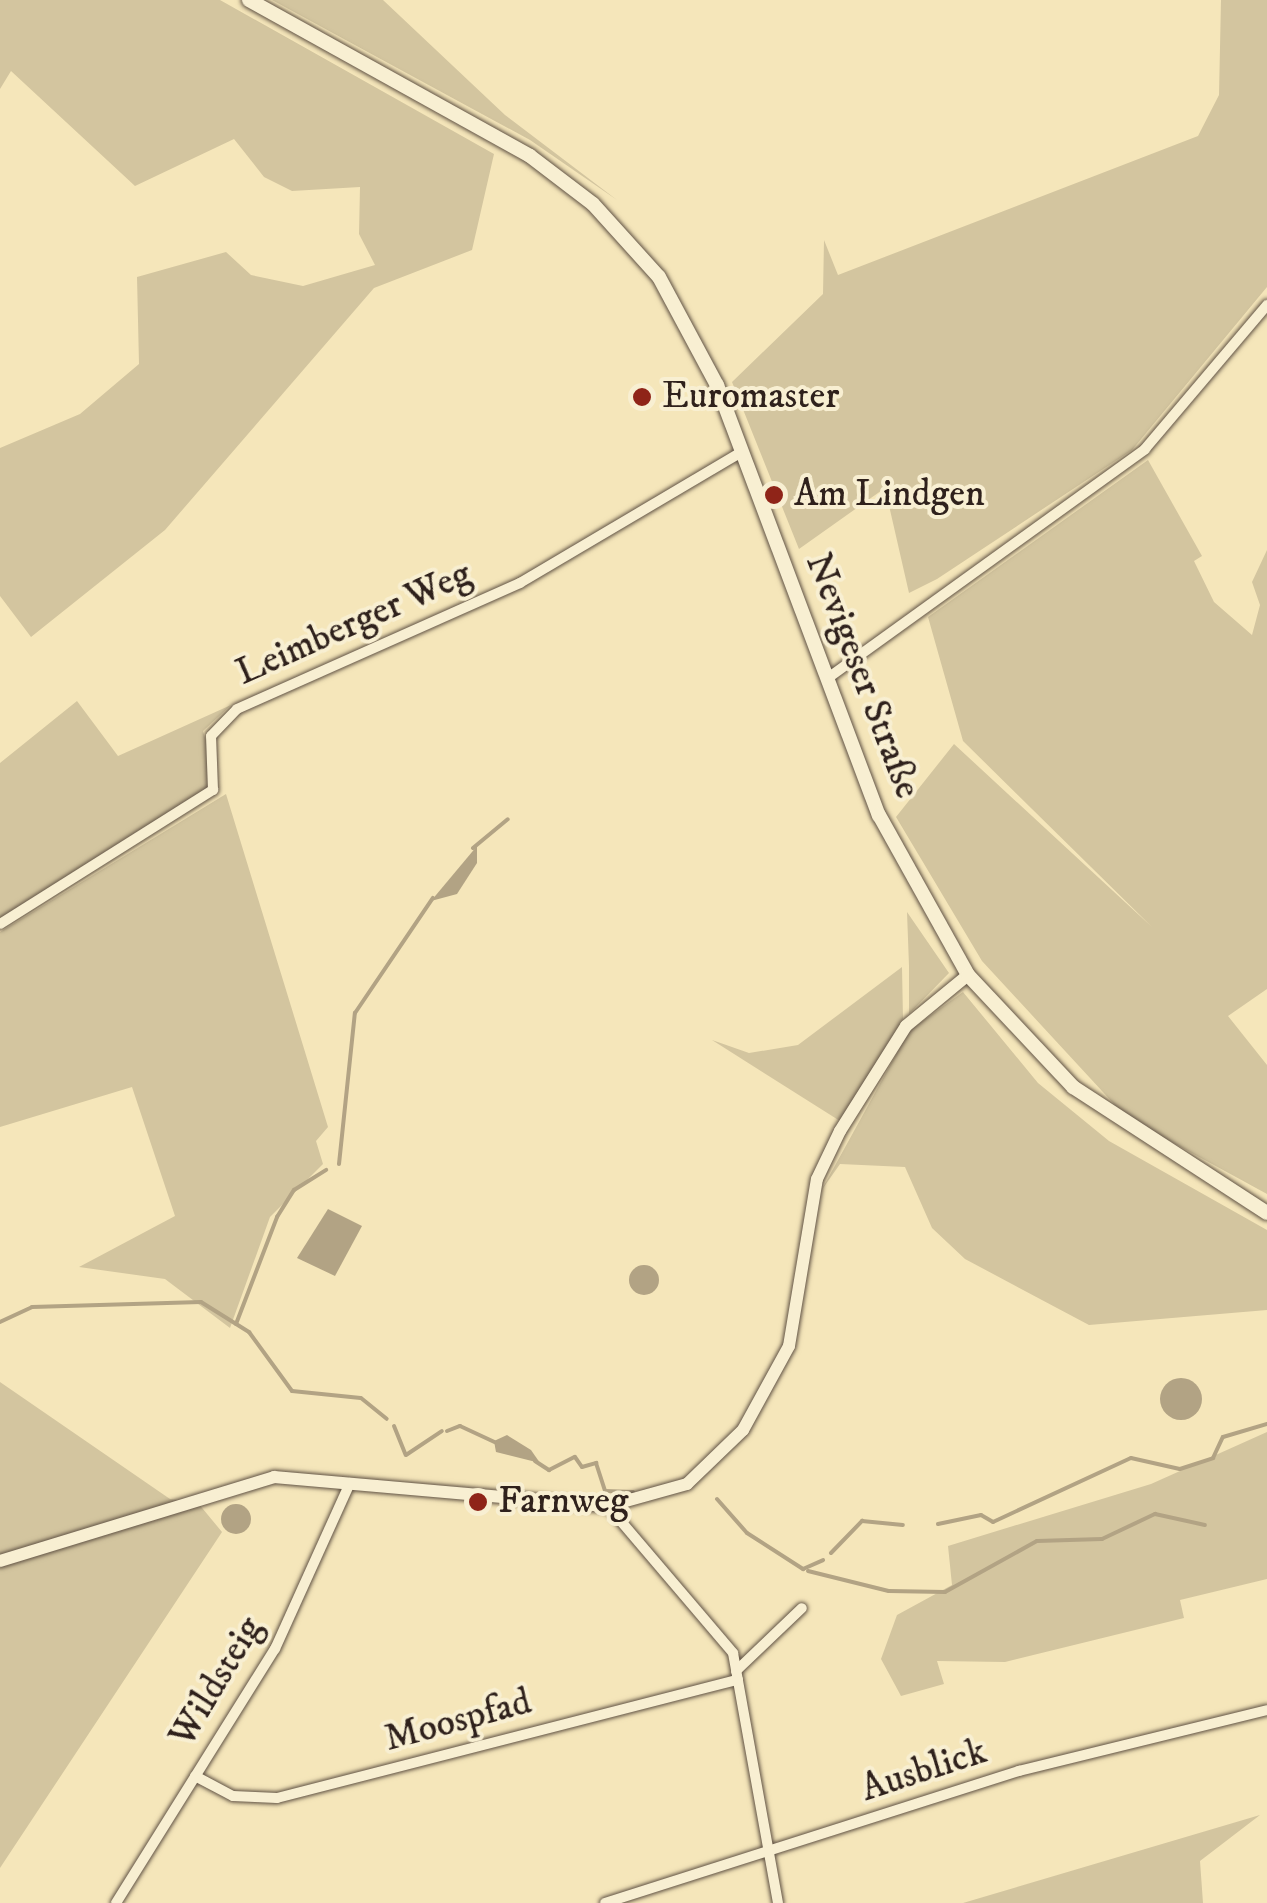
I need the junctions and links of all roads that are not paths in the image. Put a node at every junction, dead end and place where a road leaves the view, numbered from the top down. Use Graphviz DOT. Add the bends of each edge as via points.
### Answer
graph roads {
  1 [pos="250,0"];
  2 [pos="1267,305"];
  3 [pos="742,451"];
  4 [pos="828,678"];
  5 [pos="0,924"];
  6 [pos="968,975"];
  7 [pos="1267,1214"];
  8 [pos="350,1483"];
  9 [pos="608,1506"];
  10 [pos="0,1562"];
  11 [pos="802,1608"];
  12 [pos="737,1676"];
  13 [pos="1267,1710"];
  14 [pos="195,1776"];
  15 [pos="769,1853"];
  16 [pos="116,1903"];
  17 [pos="605,1903"];
  18 [pos="778,1903"];
  1 -- 3 [label="main road, Nevigeser Straße" via="490,132 594,204 693,332"];
  2 -- 4 [label="street" via="1145,449"];
  3 -- 4 [label="main road, Nevigeser Straße"];
  3 -- 5 [label="street, Leimberger Weg" via="520,583 237,709 211,736 213,790"];
  4 -- 6 [label="main road, Nevigeser Straße" via="908,878"];
  6 -- 7 [label="main road, Nevigeser Straße" via="1086,1098"];
  6 -- 9 [label="street" via="896,1038 824,1162 788,1346 743,1430 687,1484"];
  8 -- 9 [label="street"];
  8 -- 10 [label="street" via="245,1481"];
  8 -- 14 [label="street, Wildsteig" via="274,1649"];
  9 -- 12 [label="street" via="618,1527 719,1628"];
  11 -- 12 [label="street"];
  12 -- 14 [label="street, Moospfad" via="278,1798 233,1796"];
  12 -- 15 [label="street"];
  13 -- 15 [label="street, Ausblick" via="1019,1771"];
  14 -- 16 [label="street, Wildsteig"];
  15 -- 17 [label="street, Ausblick"];
  15 -- 18 [label="street"];
}
